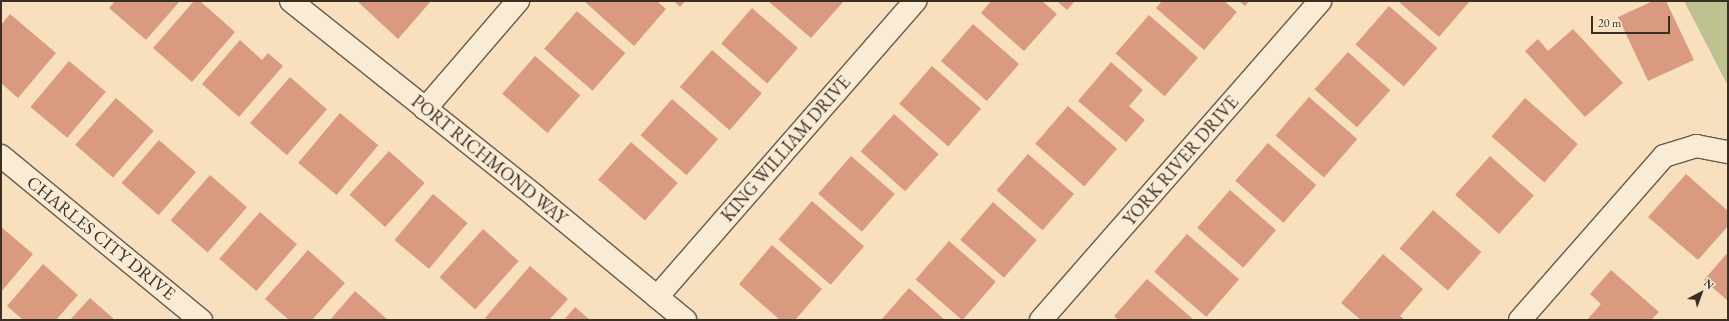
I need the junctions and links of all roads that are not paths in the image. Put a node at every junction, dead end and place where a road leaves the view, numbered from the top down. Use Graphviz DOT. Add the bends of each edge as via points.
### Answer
graph roads {
  1 [pos="291,1"];
  2 [pos="518,1"];
  3 [pos="915,1"];
  4 [pos="1320,1"];
  5 [pos="425,108"];
  6 [pos="1728,152"];
  7 [pos="1,156"];
  8 [pos="657,297"];
  9 [pos="201,320"];
  10 [pos="684,320"];
  11 [pos="1042,320"];
  12 [pos="1520,320"];
  1 -- 5 [label="street, PORT RICHMOND WAY"];
  2 -- 5 [label="street"];
  3 -- 8 [label="street, KING WILLIAM DRIVE"];
  4 -- 11 [label="street, YORK RIVER DRIVE"];
  5 -- 8 [label="street, PORT RICHMOND WAY"];
  6 -- 12 [label="street" via="1696,146 1664,156"];
  7 -- 9 [label="street, CHARLES CITY DRIVE"];
  8 -- 10 [label="street, PORT RICHMOND WAY"];
}
